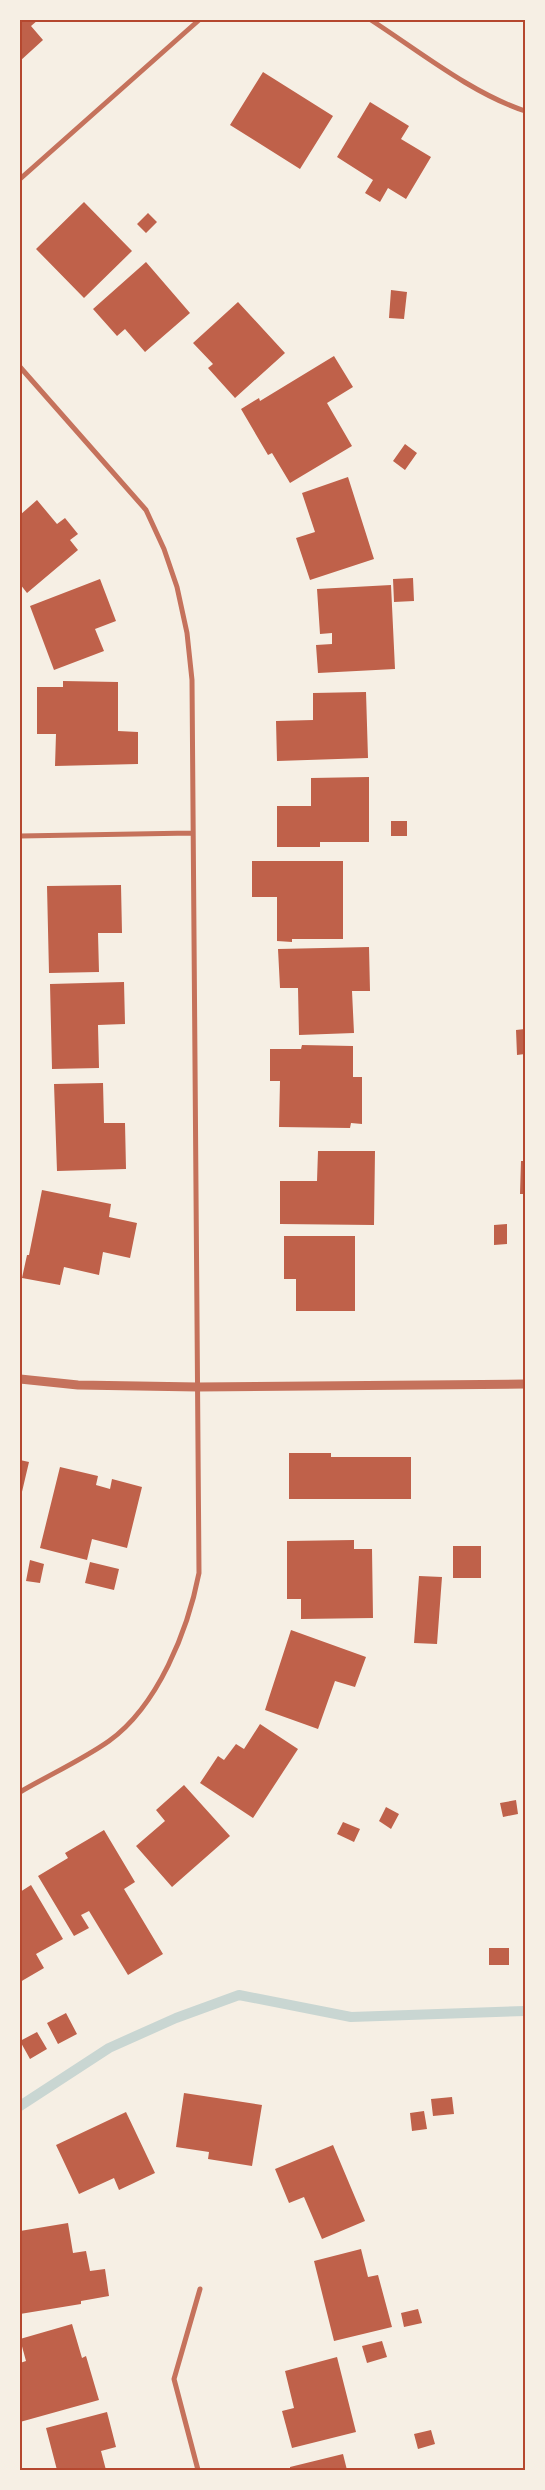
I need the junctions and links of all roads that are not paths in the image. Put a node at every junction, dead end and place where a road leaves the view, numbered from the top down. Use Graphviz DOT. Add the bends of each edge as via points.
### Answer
graph roads {
  1 [pos="199,20"];
  2 [pos="371,20"];
  3 [pos="525,111"];
  4 [pos="20,179"];
  5 [pos="20,367"];
  6 [pos="192,834"];
  7 [pos="20,836"];
  8 [pos="20,1379"];
  9 [pos="525,1384"];
  10 [pos="198,1387"];
  11 [pos="20,1792"];
  12 [pos="200,2289"];
  13 [pos="198,2470"];
  1 -- 4 [label="street"];
  2 -- 3 [label="street" via="473,86"];
  5 -- 6 [label="street" via="146,510 164,549 177,587 187,633 192,680"];
  6 -- 7 [label="street"];
  6 -- 10 [label="street"];
  8 -- 10 [label="street" via="78,1385"];
  9 -- 10 [label="street"];
  10 -- 11 [label="street" via="199,1573 188,1621 179,1643 158,1684 110,1740"];
  12 -- 13 [label="street" via="174,2378"];
}
